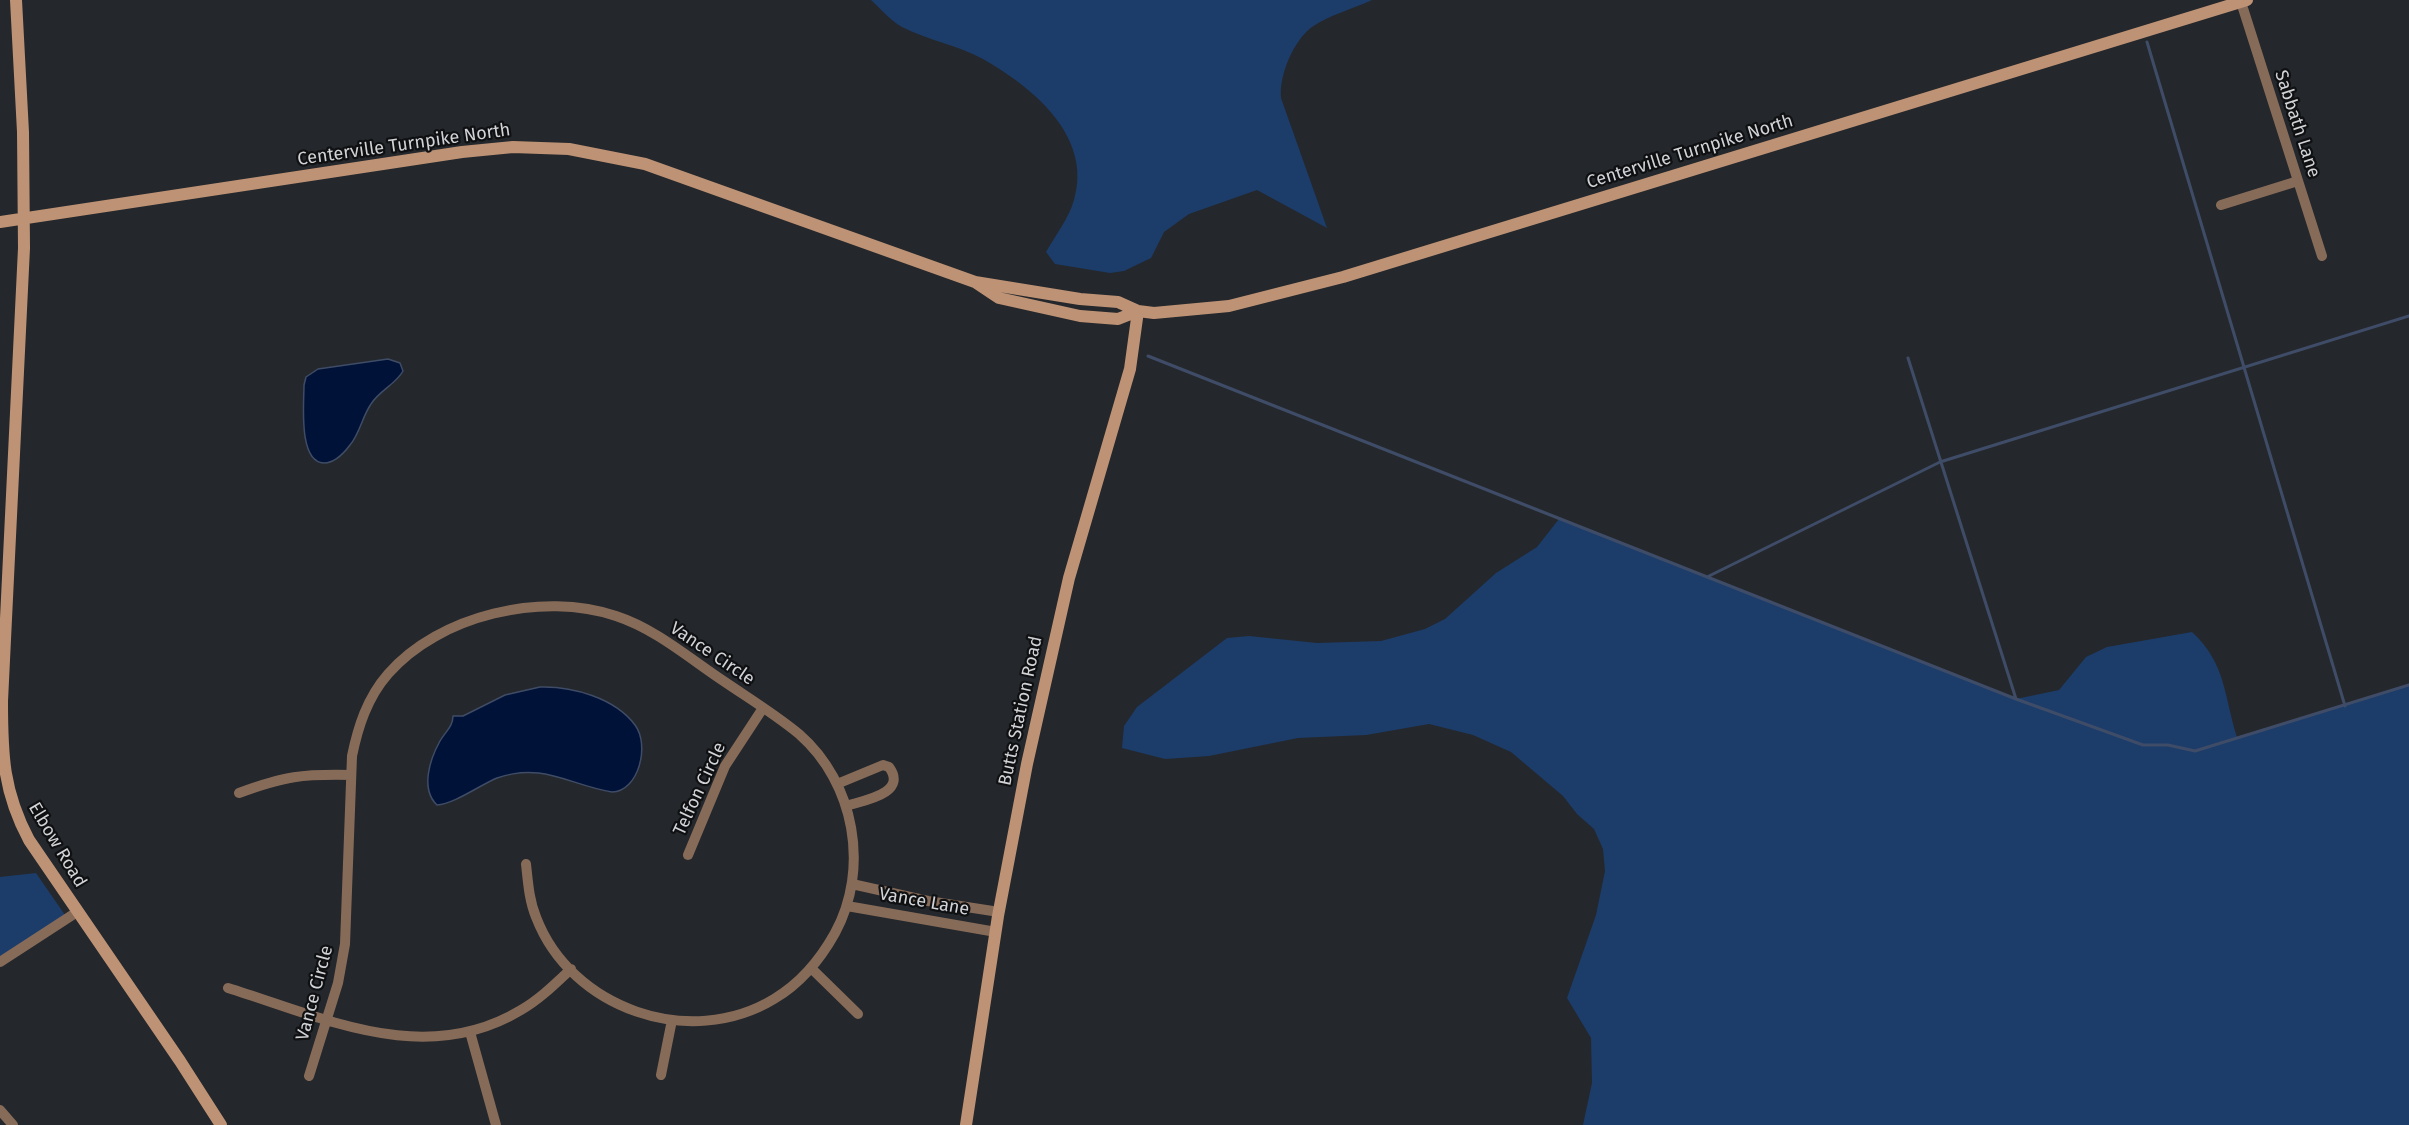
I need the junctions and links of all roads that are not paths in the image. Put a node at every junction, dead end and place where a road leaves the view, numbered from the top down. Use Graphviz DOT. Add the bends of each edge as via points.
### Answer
graph roads {
  1 [pos="16,0"];
  2 [pos="2244,1"];
  3 [pos="2298,181"];
  4 [pos="2222,205"];
  5 [pos="25,218"];
  6 [pos="0,222"];
  7 [pos="2322,256"];
  8 [pos="975,282"];
  9 [pos="1138,311"];
  10 [pos="763,708"];
  11 [pos="351,775"];
  12 [pos="837,784"];
  13 [pos="239,793"];
  14 [pos="846,806"];
  15 [pos="688,855"];
  16 [pos="526,864"];
  17 [pos="852,884"];
  18 [pos="847,906"];
  19 [pos="77,912"];
  20 [pos="999,912"];
  21 [pos="996,932"];
  22 [pos="0,962"];
  23 [pos="811,968"];
  24 [pos="571,969"];
  25 [pos="228,988"];
  26 [pos="858,1014"];
  27 [pos="327,1019"];
  28 [pos="672,1020"];
  29 [pos="470,1032"];
  30 [pos="661,1075"];
  31 [pos="309,1076"];
  32 [pos="0,1110"];
  33 [pos="13,1125"];
  34 [pos="221,1125"];
  35 [pos="496,1125"];
  36 [pos="966,1125"];
  1 -- 5 [label="main road, Elbow Road"];
  2 -- 3 [label="street, Sabbath Lane"];
  2 -- 9 [label="main road, Centerville Turnpike North" via="1343,277 1229,306"];
  3 -- 4 [label="street"];
  3 -- 7 [label="street, Sabbath Lane"];
  5 -- 6 [label="main road, Centerville Turnpike North"];
  5 -- 8 [label="main road, Centerville Turnpike North" via="462,152 513,147 569,149 609,155 684,176"];
  5 -- 19 [label="main road, Elbow Road" via="2,754 10,800 20,823"];
  8 -- 9 [label="main road, Centerville Turnpike North" via="1118,302"];
  8 -- 9 [label="main road, Centerville Turnpike North" via="999,298 1080,316 1118,319"];
  9 -- 20 [label="main road, Butts Station Road" via="1130,369 1090,501 1048,666"];
  10 -- 11 [label="street, Vance Circle" via="632,622 596,610 558,604 517,608 428,640 387,675 358,726"];
  10 -- 12 [label="street, Vance Circle" via="800,735 823,759"];
  10 -- 15 [label="street, Telfon Circle" via="725,766"];
  11 -- 13 [label="street" via="278,778"];
  11 -- 27 [label="street, Vance Circle" via="345,944"];
  12 -- 14 [label="street, Vance Circle"];
  12 -- 14 [label="street" via="883,765 893,773 893,786 885,792"];
  14 -- 17 [label="street, Vance Circle" via="853,841"];
  16 -- 24 [label="street, Vance Circle" via="537,920 547,940"];
  17 -- 18 [label="street, Vance Circle"];
  17 -- 20 [label="street, Vance Lane"];
  18 -- 21 [label="street, Vance Lane"];
  18 -- 23 [label="street, Vance Circle" via="826,949"];
  19 -- 22 [label="street"];
  19 -- 34 [label="main road, Elbow Road"];
  20 -- 21 [label="main road, Butts Station Road"];
  21 -- 36 [label="main road, Butts Station Road"];
  23 -- 26 [label="street"];
  23 -- 28 [label="street, Vance Circle" via="792,987 754,1009 712,1020"];
  24 -- 28 [label="street, Vance Circle" via="584,984 613,1002"];
  24 -- 29 [label="street" via="522,1010"];
  25 -- 27 [label="street"];
  27 -- 29 [label="street" via="390,1036 422,1038"];
  27 -- 31 [label="street, Vance Circle"];
  28 -- 30 [label="street"];
  29 -- 35 [label="street"];
  32 -- 33 [label="street"];
}
